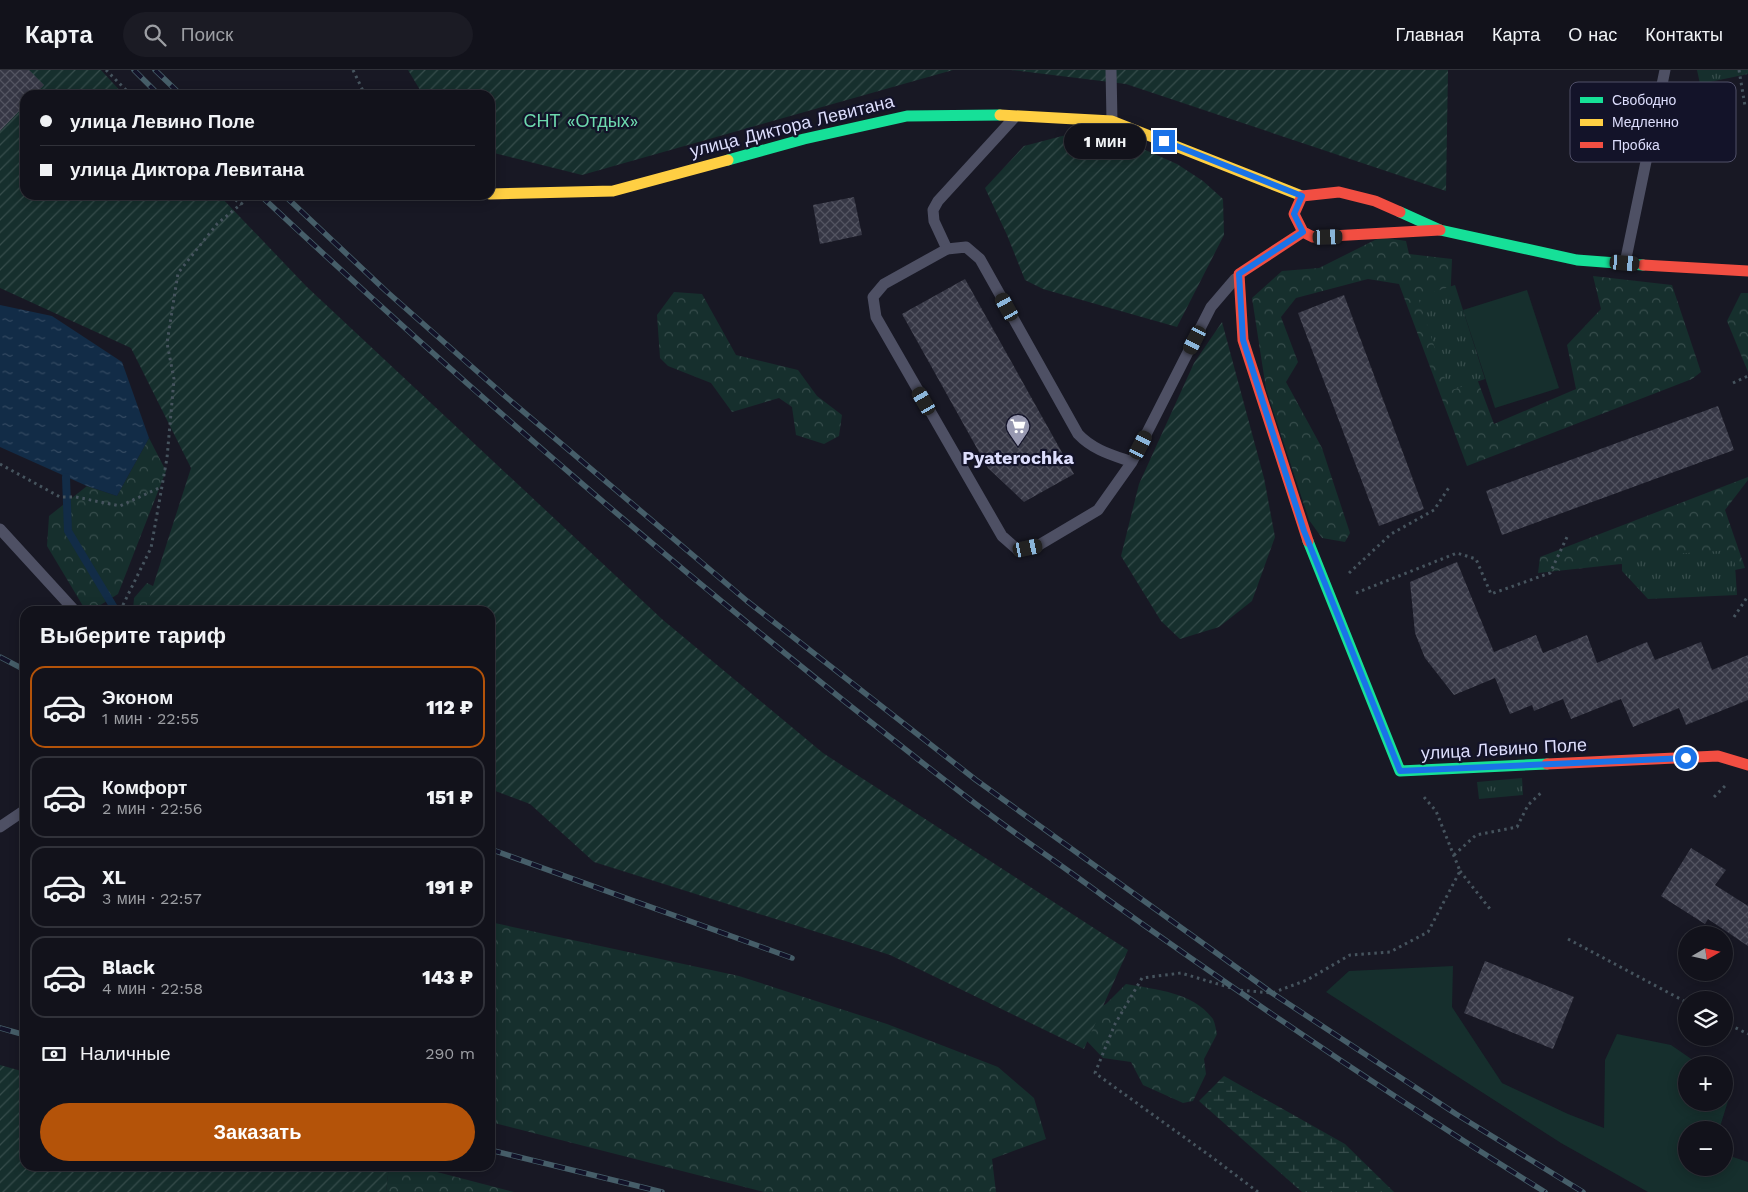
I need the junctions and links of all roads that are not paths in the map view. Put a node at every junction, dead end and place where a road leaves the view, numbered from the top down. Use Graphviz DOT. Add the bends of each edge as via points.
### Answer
graph roads {
  1 [pos="1111,70"];
  2 [pos="1017,115"];
  3 [pos="1112,121"];
  4 [pos="1646,162"];
  5 [pos="495,194"];
  6 [pos="1302,196"];
  7 [pos="1440,230"];
  8 [pos="1303,232"];
  9 [pos="948,249"];
  10 [pos="1625,263"];
  11 [pos="1748,271"];
  12 [pos="1239,274"];
  13 [pos="1132,462"];
  14 [pos="0,529"];
  15 [pos="70,606"];
  16 [pos="1748,765"];
  17 [pos="20,813"];
  18 [pos="0,827"];
  1 -- 3 [label="lane"];
  2 -- 3 [label="street, улица Диктора Левитана"];
  2 -- 5 [label="street, улица Диктора Левитана" via="907,116 804,139 613,191"];
  2 -- 9 [label="lane" via="933,210 934,221"];
  3 -- 6 [label="street, улица Диктора Левитана"];
  4 -- 10 [label="lane"];
  6 -- 7 [label="street, улица Диктора Левитана" via="1339,192 1375,201"];
  6 -- 8 [label="street" via="1294,214"];
  7 -- 8 [label="street, улица Диктора Левитана" via="1313,238"];
  7 -- 10 [label="street, улица Диктора Левитана" via="1577,260"];
  8 -- 12 [label="street"];
  9 -- 13 [label="lane" via="966,247 980,259 1078,434 1097,450"];
  9 -- 13 [label="lane" via="884,284 873,297 876,317 1002,536 1018,550 1038,545 1098,510"];
  10 -- 11 [label="street, улица Диктора Левитана"];
  12 -- 13 [label="lane" via="1211,307"];
  12 -- 16 [label="street, улица Левино Поле" via="1243,340 1304,531 1400,771 1718,756"];
  14 -- 15 [label="lane"];
  17 -- 18 [label="lane"];
}
